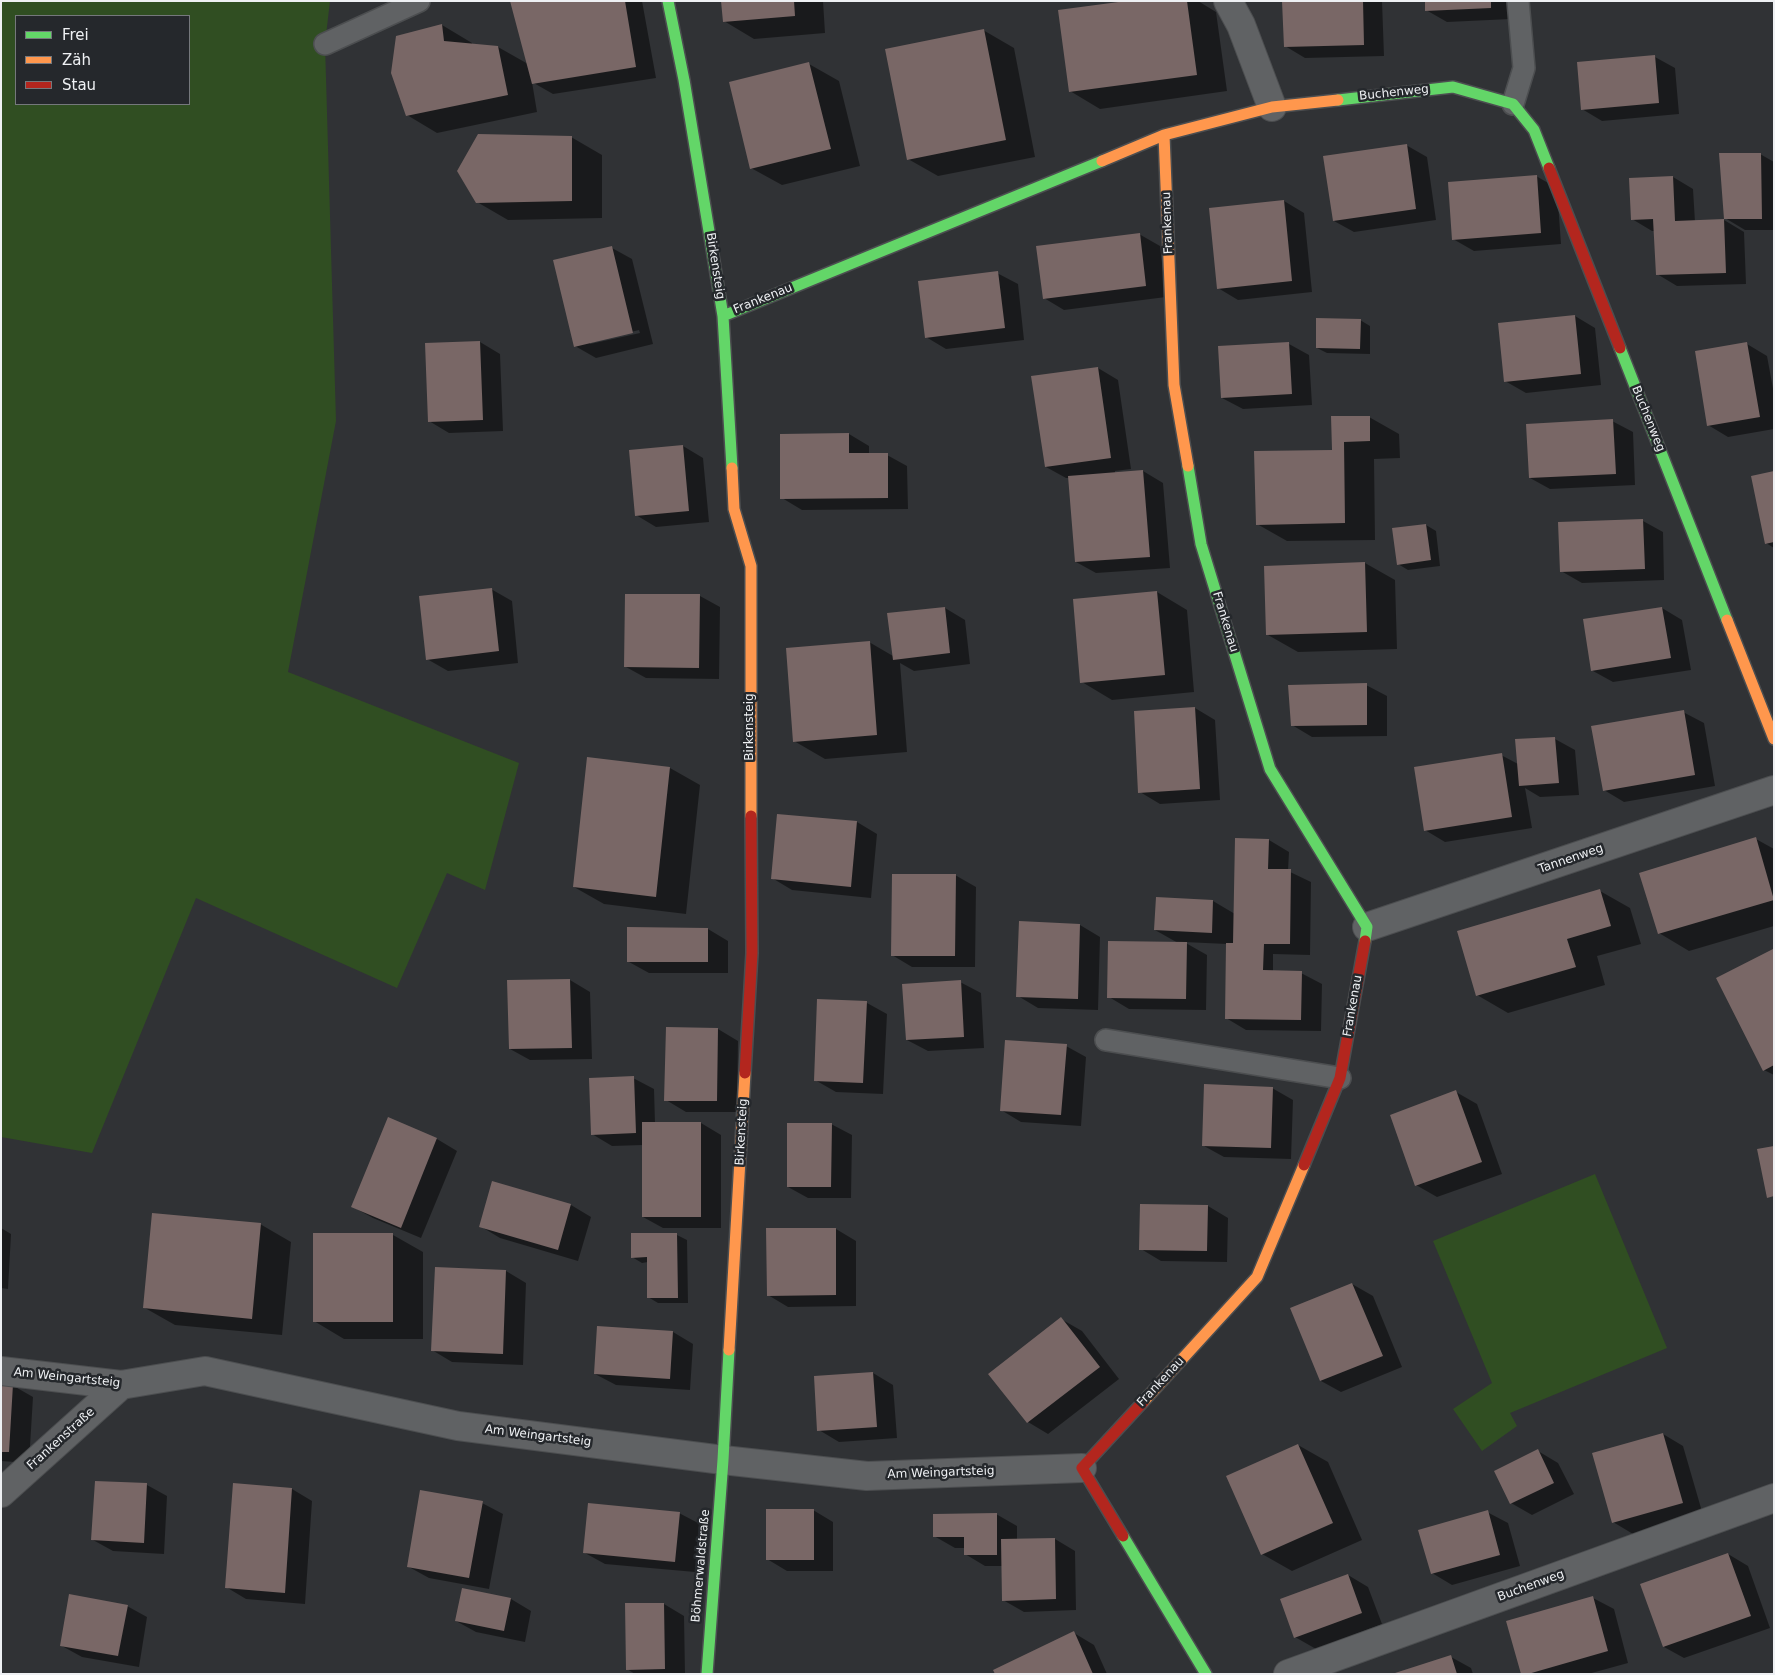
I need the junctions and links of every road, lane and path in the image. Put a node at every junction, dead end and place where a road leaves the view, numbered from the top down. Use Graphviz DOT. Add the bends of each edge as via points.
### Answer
graph roads {
  1 [pos="419,1"];
  2 [pos="668,1"];
  3 [pos="1228,1"];
  4 [pos="1518,1"];
  5 [pos="325,44"];
  6 [pos="1513,104"];
  7 [pos="1272,107"];
  8 [pos="1164,135"];
  9 [pos="723,316"];
  10 [pos="1774,738"];
  11 [pos="1774,790"];
  12 [pos="1368,927"];
  13 [pos="1106,1040"];
  14 [pos="1340,1078"];
  15 [pos="1,1371"];
  16 [pos="121,1385"];
  17 [pos="723,1460"];
  18 [pos="1082,1468"];
  19 [pos="1,1493"];
  20 [pos="1774,1498"];
  21 [pos="707,1674"];
  22 [pos="1206,1674"];
  23 [pos="1288,1674"];
  1 -- 5 [label="lane"];
  2 -- 9 [label="street, Birkensteig"];
  3 -- 7 [label="street" via="1241,25"];
  4 -- 6 [label="lane" via="1524,68"];
  6 -- 7 [label="street, Buchenweg" via="1453,87"];
  6 -- 10 [label="street, Buchenweg" via="1534,130"];
  7 -- 8 [label="street, Frankenau"];
  8 -- 9 [label="street, Frankenau"];
  8 -- 12 [label="street, Frankenau" via="1174,386 1201,544 1270,769"];
  9 -- 17 [label="street, Birkensteig" via="734,509 751,566 752,953"];
  11 -- 12 [label="street, Tannenweg"];
  12 -- 14 [label="street, Frankenau"];
  13 -- 14 [label="lane"];
  14 -- 18 [label="street, Frankenau" via="1257,1277"];
  15 -- 16 [label="street, Am Weingartsteig"];
  16 -- 17 [label="street, Am Weingartsteig" via="205,1371 458,1426"];
  16 -- 19 [label="street, Frankenstraße"];
  17 -- 18 [label="street, Am Weingartsteig" via="867,1476"];
  17 -- 21 [label="street, Böhmerwaldstraße"];
  18 -- 22 [label="street"];
  20 -- 23 [label="street, Buchenweg"];
}
